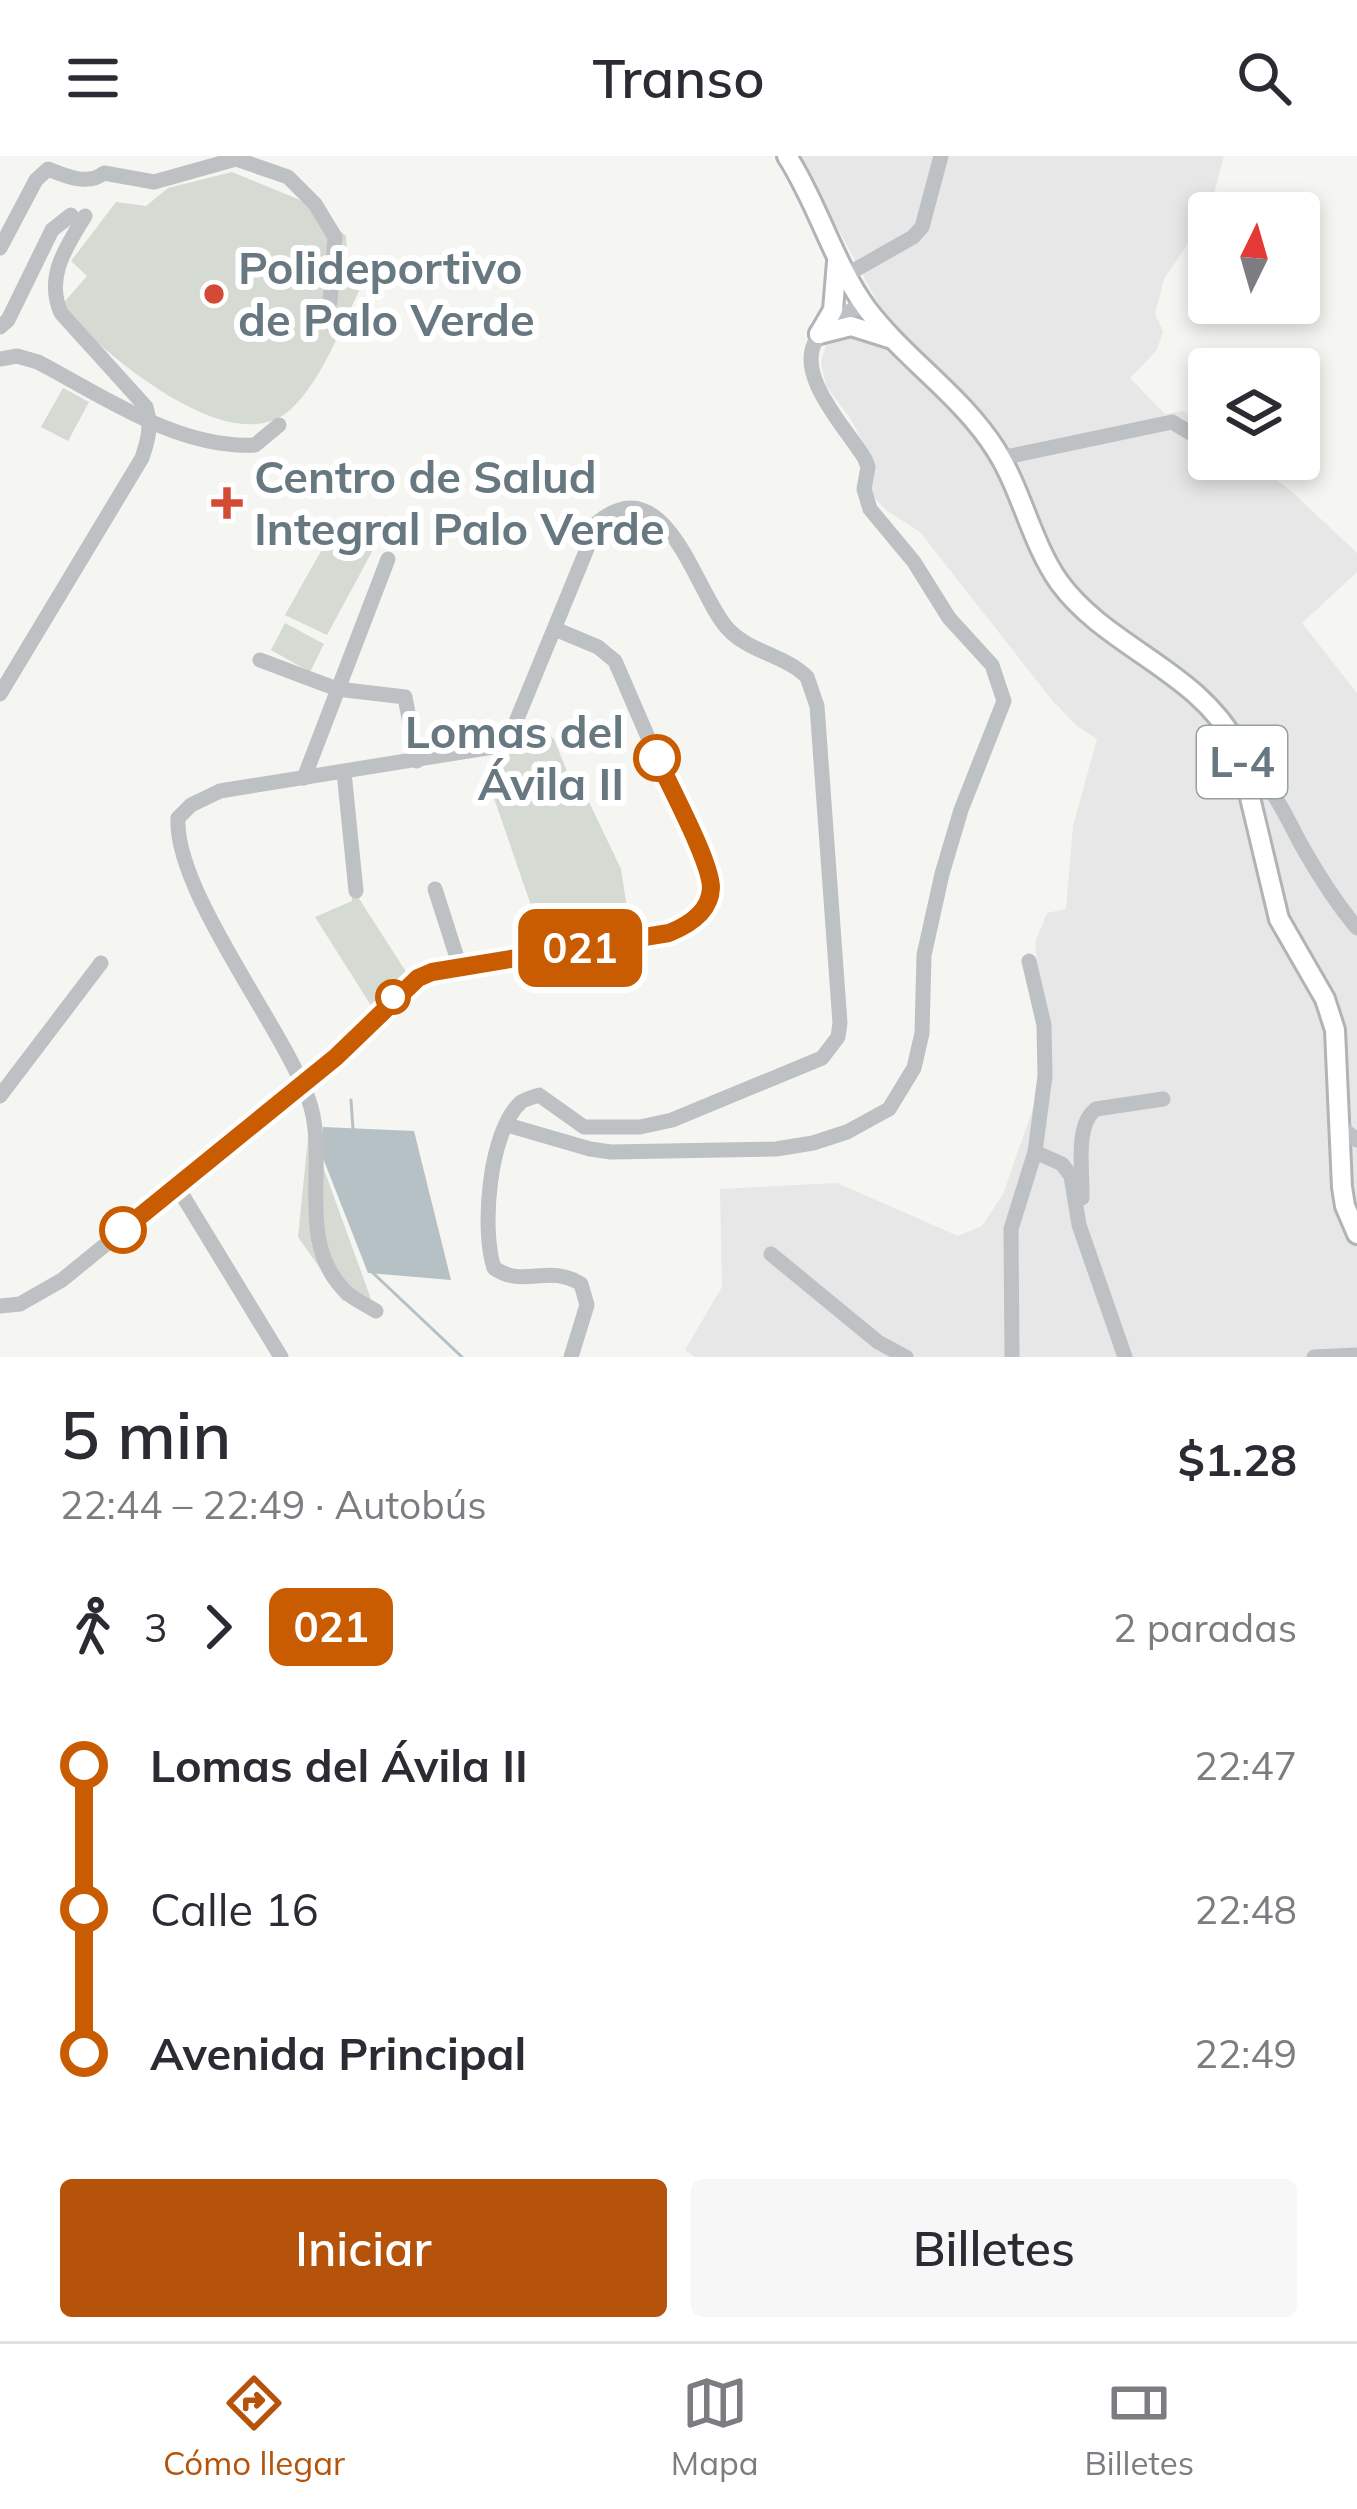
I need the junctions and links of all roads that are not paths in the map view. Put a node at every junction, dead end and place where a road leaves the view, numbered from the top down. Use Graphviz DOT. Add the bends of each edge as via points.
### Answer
graph roads {
  1 [pos="116,156"];
  2 [pos="787,156"];
  3 [pos="941,156"];
  4 [pos="104,173"];
  5 [pos="0,248"];
  6 [pos="841,266"];
  7 [pos="330,302"];
  8 [pos="863,303"];
  9 [pos="0,327"];
  10 [pos="819,334"];
  11 [pos="891,340"];
  12 [pos="0,359"];
  13 [pos="151,421"];
  14 [pos="279,425"];
  15 [pos="1188,432"];
  16 [pos="1001,458"];
  17 [pos="388,559"];
  18 [pos="555,629"];
  19 [pos="260,660"];
  20 [pos="337,689"];
  21 [pos="0,694"];
  22 [pos="417,760"];
  23 [pos="1242,765"];
  24 [pos="344,772"];
  25 [pos="304,778"];
  26 [pos="435,889"];
  27 [pos="356,890"];
  28 [pos="1357,928"];
  29 [pos="1029,961"];
  30 [pos="100,963"];
  31 [pos="460,968"];
  32 [pos="302,1081"];
  33 [pos="0,1096"];
  34 [pos="1163,1100"];
  35 [pos="507,1125"];
  36 [pos="1340,1127"];
  37 [pos="1357,1140"];
  38 [pos="1035,1152"];
  39 [pos="178,1188"];
  40 [pos="1081,1231"];
  41 [pos="1357,1235"];
  42 [pos="771,1254"];
  43 [pos="0,1306"];
  44 [pos="376,1311"];
  45 [pos="1357,1355"];
  46 [pos="281,1357"];
  47 [pos="571,1357"];
  48 [pos="906,1357"];
  49 [pos="1012,1357"];
  50 [pos="1124,1357"];
  51 [pos="1313,1357"];
  1 -- 4 [label="street"];
  2 -- 6 [label="main road, L-4"];
  3 -- 6 [label="street" via="913,237"];
  4 -- 5 [label="street" via="75,179 48,170"];
  4 -- 7 [label="street" via="154,182 225,159 288,178 335,237"];
  6 -- 8 [label="main road, L-4"];
  6 -- 10 [label="main road"];
  8 -- 10 [label="street"];
  8 -- 11 [label="main road, L-4"];
  9 -- 13 [label="street" via="52,230 78,216 55,298"];
  10 -- 11 [label="main road" via="851,326"];
  10 -- 35 [label="street" via="811,370 865,459 870,509 992,664 1004,701 942,874 924,955 914,1067 874,1120 776,1149 611,1152"];
  11 -- 16 [label="main road, L-4" via="965,409"];
  12 -- 13 [label="street" via="38,362"];
  13 -- 14 [label="street" via="242,446"];
  13 -- 21 [label="street" via="142,458"];
  15 -- 16 [label="street" via="1172,422"];
  16 -- 23 [label="main road, L-4" via="1060,583 1220,715"];
  17 -- 20 [label="street"];
  18 -- 22 [label="street" via="515,724 494,747"];
  18 -- 31 [label="street" via="616,662 706,868 710,895 698,917 669,933"];
  18 -- 35 [label="street" via="598,522 621,510 642,512 674,533 729,630 807,677 817,706 838,1036 822,1058 672,1120 584,1127 538,1095 522,1101"];
  19 -- 20 [label="street"];
  20 -- 22 [label="street" via="405,697"];
  20 -- 25 [label="street"];
  22 -- 24 [label="street"];
  23 -- 28 [label="street" via="1271,789"];
  23 -- 36 [label="main road, L-4" via="1280,919 1335,1030"];
  24 -- 25 [label="street"];
  24 -- 27 [label="street"];
  25 -- 32 [label="street" via="204,798 178,818 177,836"];
  26 -- 31 [label="street"];
  29 -- 38 [label="street" via="1044,1025"];
  30 -- 33 [label="street"];
  31 -- 32 [label="street" via="418,978"];
  32 -- 39 [label="street"];
  32 -- 44 [label="street" via="318,1122 314,1197 326,1260 346,1292"];
  34 -- 40 [label="street" via="1088,1114"];
  35 -- 47 [label="street" via="486,1207 489,1252 494,1268 516,1280 551,1273 581,1284 587,1305"];
  36 -- 37 [label="street"];
  36 -- 41 [label="main road, L-4" via="1342,1187"];
  38 -- 40 [label="street" via="1071,1176"];
  38 -- 49 [label="street" via="1011,1229"];
  39 -- 43 [label="street" via="62,1280"];
  39 -- 46 [label="street"];
  40 -- 50 [label="street"];
  42 -- 48 [label="street"];
  45 -- 51 [label="street"];
}
